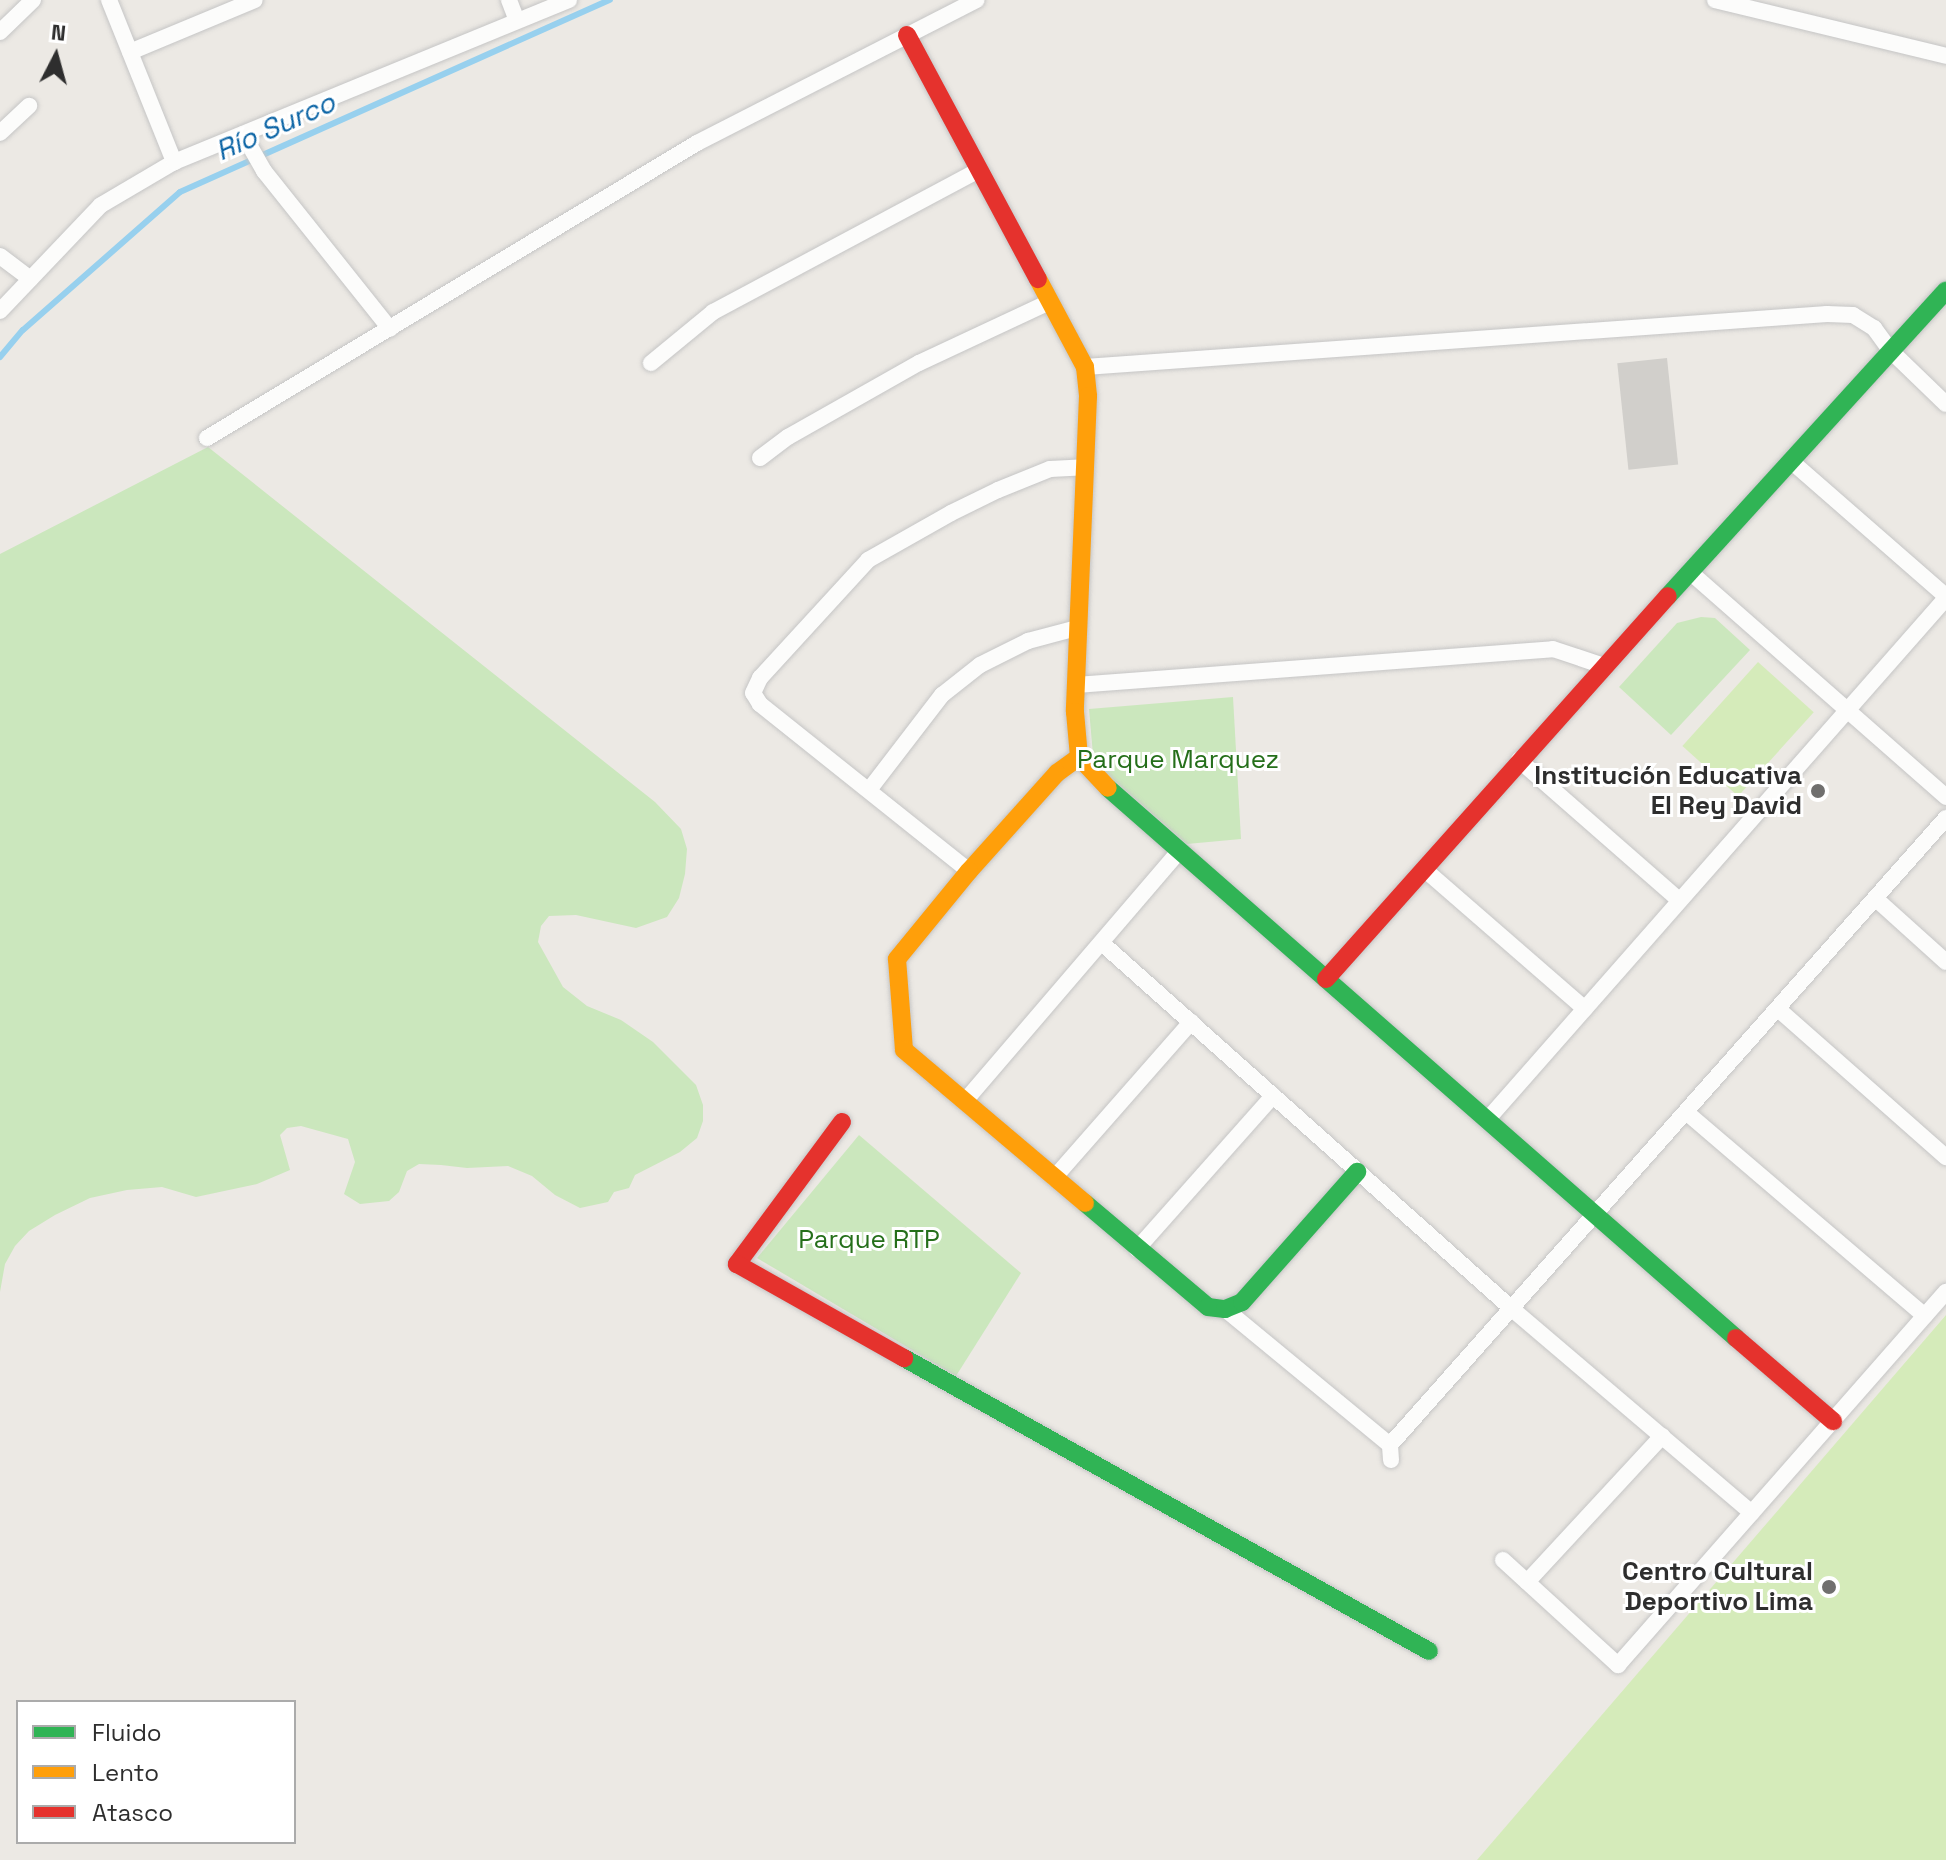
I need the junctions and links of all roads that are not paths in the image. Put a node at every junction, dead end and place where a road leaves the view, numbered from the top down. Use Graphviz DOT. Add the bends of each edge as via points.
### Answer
graph roads {
  1 [pos="33,0"];
  2 [pos="109,0"];
  3 [pos="255,0"];
  4 [pos="509,0"];
  5 [pos="569,0"];
  6 [pos="976,0"];
  7 [pos="1715,0"];
  8 [pos="517,21"];
  9 [pos="0,32"];
  10 [pos="907,35"];
  11 [pos="130,52"];
  12 [pos="1946,56"];
  13 [pos="29,106"];
  14 [pos="0,133"];
  15 [pos="247,140"];
  16 [pos="174,162"];
  17 [pos="979,170"];
  18 [pos="0,256"];
  19 [pos="30,279"];
  20 [pos="1946,290"];
  21 [pos="1049,302"];
  22 [pos="0,311"];
  23 [pos="390,329"];
  24 [pos="1889,349"];
  25 [pos="651,363"];
  26 [pos="1085,367"];
  27 [pos="1946,404"];
  28 [pos="207,438"];
  29 [pos="760,458"];
  30 [pos="1791,461"];
  31 [pos="1084,467"];
  32 [pos="1690,572"];
  33 [pos="1946,597"];
  34 [pos="1077,628"];
  35 [pos="1604,666"];
  36 [pos="1076,685"];
  37 [pos="1848,710"];
  38 [pos="1079,757"];
  39 [pos="1519,760"];
  40 [pos="869,790"];
  41 [pos="1946,797"];
  42 [pos="1946,818"];
  43 [pos="1179,851"];
  44 [pos="1424,869"];
  45 [pos="969,871"];
  46 [pos="1876,899"];
  47 [pos="1679,900"];
  48 [pos="1103,944"];
  49 [pos="1946,962"];
  50 [pos="1326,979"];
  51 [pos="1585,1009"];
  52 [pos="1778,1009"];
  53 [pos="1191,1022"];
  54 [pos="1273,1096"];
  55 [pos="965,1101"];
  56 [pos="1686,1112"];
  57 [pos="1487,1120"];
  58 [pos="842,1122"];
  59 [pos="1946,1157"];
  60 [pos="1357,1172"];
  61 [pos="1054,1178"];
  62 [pos="1593,1216"];
  63 [pos="1137,1249"];
  64 [pos="1946,1292"];
  65 [pos="1511,1308"];
  66 [pos="1225,1309"];
  67 [pos="1925,1316"];
  68 [pos="1833,1421"];
  69 [pos="1662,1436"];
  70 [pos="1752,1513"];
  71 [pos="1503,1560"];
  72 [pos="1527,1582"];
  73 [pos="1429,1651"];
  1 -- 9 [label="street"];
  2 -- 11 [label="street"];
  3 -- 11 [label="street"];
  4 -- 8 [label="street"];
  5 -- 8 [label="street"];
  6 -- 10 [label="street"];
  7 -- 12 [label="street"];
  8 -- 15 [label="street"];
  10 -- 17 [label="street"];
  10 -- 23 [label="street" via="697,143"];
  11 -- 16 [label="street"];
  13 -- 14 [label="street"];
  15 -- 16 [label="street"];
  15 -- 23 [label="street" via="260,165"];
  16 -- 19 [label="street" via="101,205"];
  17 -- 21 [label="street"];
  17 -- 25 [label="street" via="713,312"];
  18 -- 19 [label="street"];
  19 -- 22 [label="street"];
  20 -- 24 [label="street"];
  21 -- 26 [label="street"];
  21 -- 29 [label="street" via="919,363"];
  23 -- 28 [label="street"];
  24 -- 26 [label="street" via="1874,328 1853,315 1827,314"];
  24 -- 27 [label="street"];
  24 -- 30 [label="street"];
  26 -- 31 [label="street"];
  30 -- 32 [label="street"];
  30 -- 33 [label="street"];
  31 -- 34 [label="street"];
  31 -- 40 [label="street" via="1050,469 998,490 868,560 760,678 753,693 760,704"];
  32 -- 35 [label="street"];
  32 -- 37 [label="street"];
  33 -- 37 [label="street"];
  34 -- 36 [label="street"];
  34 -- 40 [label="street" via="1028,641 980,665 942,695"];
  35 -- 36 [label="street" via="1553,649"];
  35 -- 39 [label="street"];
  36 -- 38 [label="street"];
  37 -- 41 [label="street"];
  37 -- 47 [label="street"];
  38 -- 43 [label="street"];
  38 -- 45 [label="street" via="1057,773"];
  39 -- 44 [label="street"];
  39 -- 47 [label="street"];
  40 -- 45 [label="street"];
  42 -- 46 [label="street"];
  43 -- 48 [label="street"];
  43 -- 50 [label="street"];
  44 -- 50 [label="street"];
  44 -- 51 [label="street"];
  45 -- 55 [label="street" via="897,959 904,1050"];
  46 -- 49 [label="street"];
  46 -- 52 [label="street"];
  47 -- 51 [label="street"];
  48 -- 53 [label="street"];
  48 -- 55 [label="street"];
  50 -- 57 [label="street"];
  51 -- 57 [label="street"];
  52 -- 56 [label="street"];
  52 -- 59 [label="street"];
  53 -- 54 [label="street"];
  53 -- 61 [label="street"];
  54 -- 60 [label="street"];
  54 -- 63 [label="street"];
  55 -- 61 [label="street"];
  56 -- 62 [label="street"];
  56 -- 67 [label="street"];
  57 -- 62 [label="street"];
  58 -- 73 [label="street" via="737,1264"];
  60 -- 65 [label="street"];
  60 -- 66 [label="street" via="1242,1302"];
  61 -- 63 [label="street"];
  62 -- 65 [label="street"];
  62 -- 68 [label="street"];
  63 -- 66 [label="street" via="1208,1307"];
  64 -- 67 [label="street"];
  65 -- 66 [label="street" via="1390,1453"];
  65 -- 69 [label="street"];
  67 -- 68 [label="street"];
  68 -- 70 [label="street"];
  69 -- 70 [label="street"];
  69 -- 72 [label="street"];
  70 -- 72 [label="street" via="1618,1665"];
  71 -- 72 [label="street"];
}
